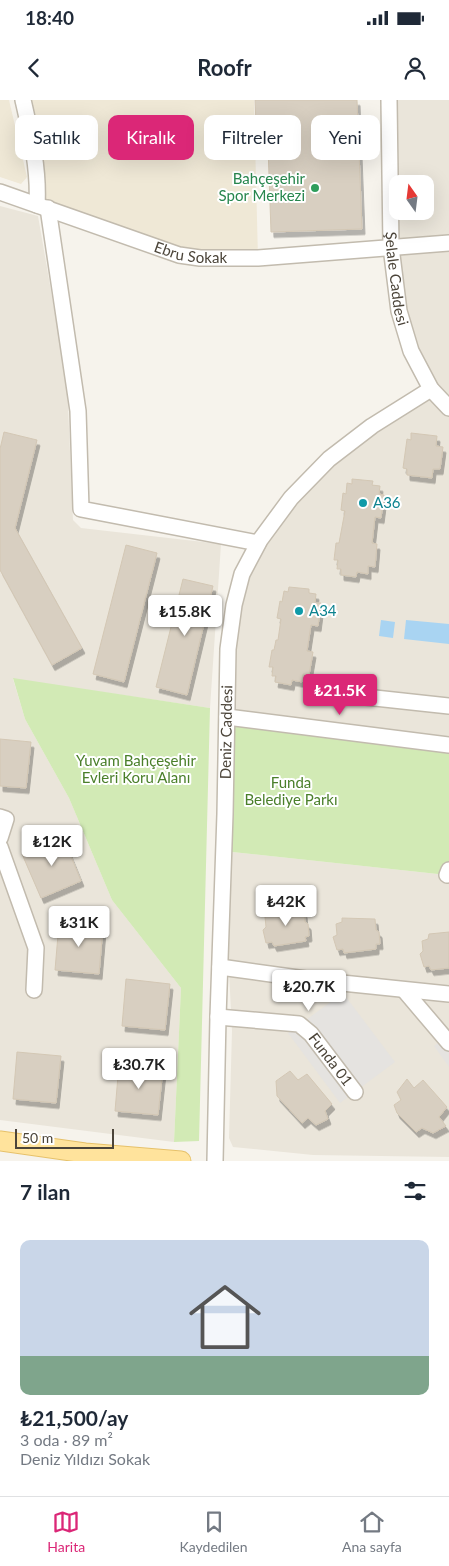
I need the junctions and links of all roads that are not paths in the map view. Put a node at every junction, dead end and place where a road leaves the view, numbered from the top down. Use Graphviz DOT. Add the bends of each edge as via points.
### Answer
graph roads {
  1 [pos="23,100"];
  2 [pos="389,100"];
  3 [pos="0,192"];
  4 [pos="42,206"];
  5 [pos="443,243"];
  6 [pos="391,247"];
  7 [pos="431,390"];
  8 [pos="449,408"];
  9 [pos="258,543"];
  10 [pos="338,694"];
  11 [pos="449,706"];
  12 [pos="227,717"];
  13 [pos="449,745"];
  14 [pos="0,818"];
  15 [pos="0,838"];
  16 [pos="0,846"];
  17 [pos="220,967"];
  18 [pos="34,990"];
  19 [pos="404,990"];
  20 [pos="449,994"];
  21 [pos="218,1017"];
  22 [pos="449,1043"];
  23 [pos="355,1092"];
  24 [pos="0,1141"];
  25 [pos="181,1161"];
  26 [pos="215,1161"];
  1 -- 4 [label="street"];
  2 -- 6 [label="street, Şelale Caddesi"];
  3 -- 4 [label="street, Ebru Sokak"];
  4 -- 6 [label="street, Ebru Sokak" via="179,255 200,258 258,258"];
  4 -- 9 [label="street" via="78,411 82,509"];
  5 -- 6 [label="street, Ebru Sokak"];
  6 -- 7 [label="street, Şelale Caddesi" via="399,311 411,351"];
  7 -- 8 [label="street, Şelale Caddesi"];
  7 -- 9 [label="street, Deniz Caddesi" via="372,426 329,459 291,498"];
  9 -- 12 [label="street, Deniz Caddesi" via="242,574 234,605 228,648"];
  10 -- 11 [label="street"];
  12 -- 13 [label="street"];
  12 -- 17 [label="street, Deniz Caddesi"];
  14 -- 15 [label="street" via="6,818"];
  16 -- 18 [label="street" via="36,948"];
  17 -- 19 [label="street"];
  17 -- 21 [label="street, Deniz Caddesi"];
  19 -- 20 [label="street"];
  19 -- 22 [label="street"];
  21 -- 23 [label="street, Funda 01" via="300,1024"];
  21 -- 26 [label="street, Deniz Caddesi"];
  24 -- 25 [label="main road" via="85,1153"];
}
